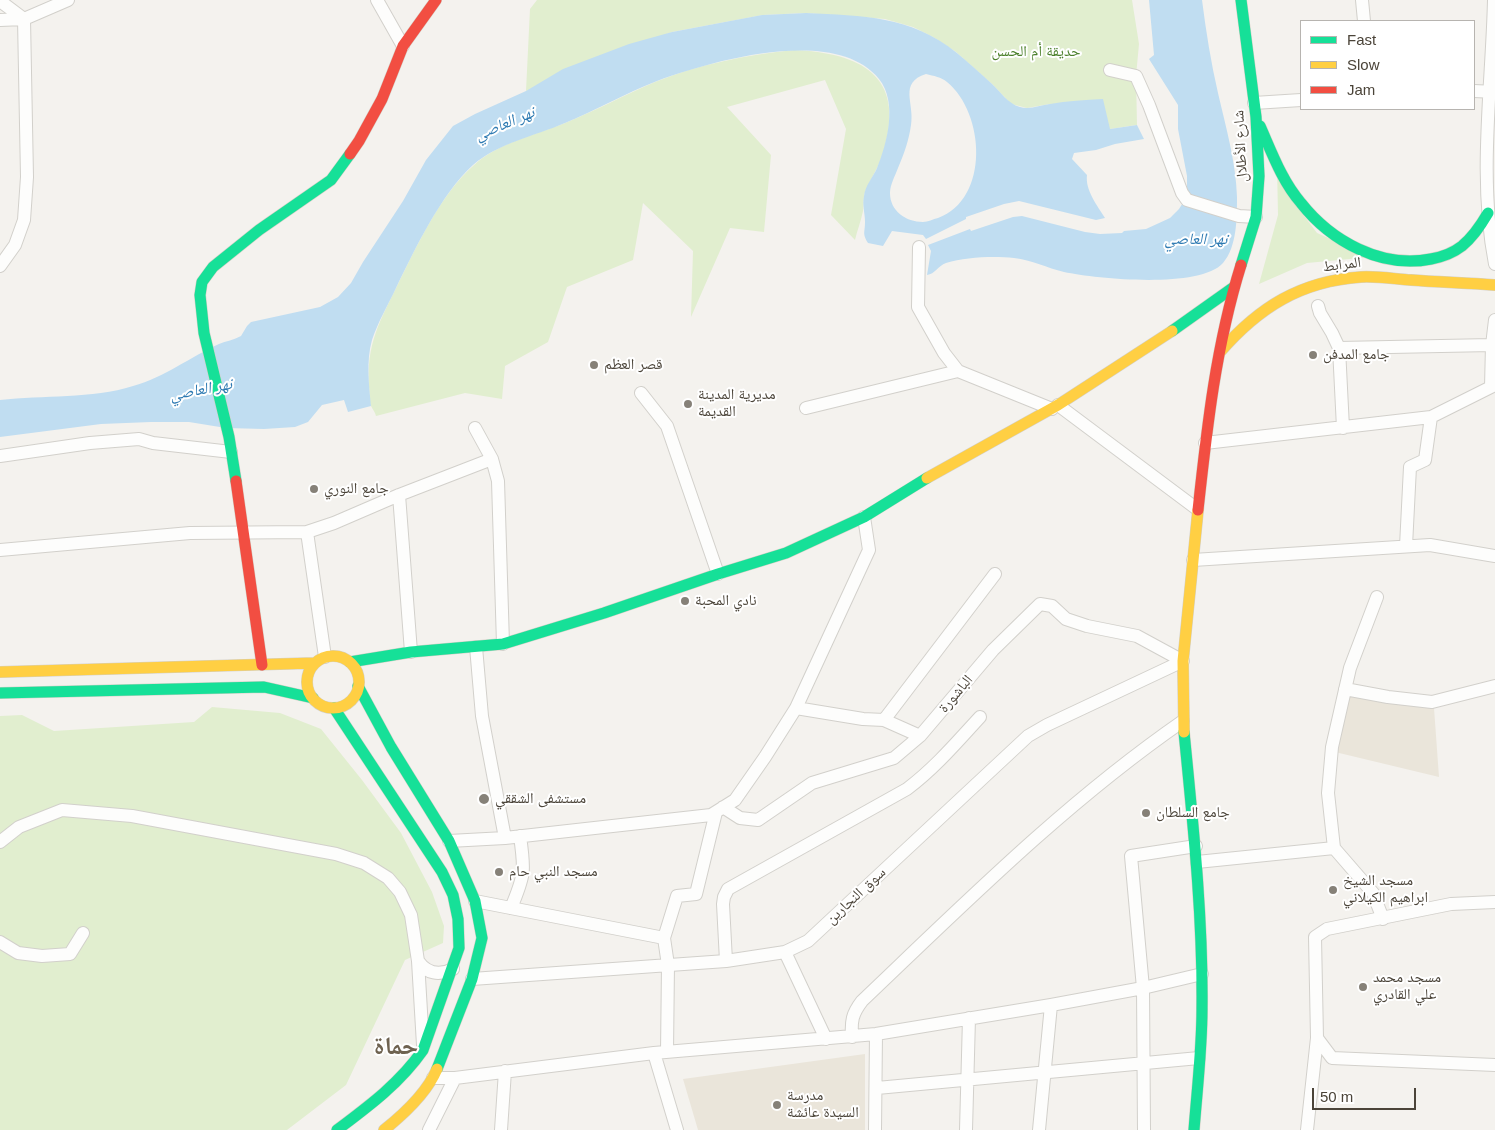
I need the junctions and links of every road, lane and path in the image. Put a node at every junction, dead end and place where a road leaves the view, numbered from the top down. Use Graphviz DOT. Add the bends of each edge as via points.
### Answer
graph roads {
  1 [pos="68,0"];
  2 [pos="377,0"];
  3 [pos="436,0"];
  4 [pos="1241,0"];
  5 [pos="1362,0"];
  6 [pos="1494,0"];
  7 [pos="0,1"];
  8 [pos="1494,18"];
  9 [pos="24,19"];
  10 [pos="0,20"];
  11 [pos="1364,20"];
  12 [pos="404,46"];
  13 [pos="1110,70"];
  14 [pos="1475,90"];
  15 [pos="1492,91"];
  16 [pos="1300,100"];
  17 [pos="1254,103"];
  18 [pos="1256,116"];
  19 [pos="1491,193"];
  20 [pos="1488,213"];
  21 [pos="1256,217"];
  22 [pos="920,247"];
  23 [pos="1495,264"];
  24 [pos="0,266"];
  25 [pos="1495,285"];
  26 [pos="1234,287"];
  27 [pos="1318,306"];
  28 [pos="1495,320"];
  29 [pos="1492,345"];
  30 [pos="1339,348"];
  31 [pos="1218,355"];
  32 [pos="958,371"];
  33 [pos="641,393"];
  34 [pos="1055,407"];
  35 [pos="806,408"];
  36 [pos="1431,417"];
  37 [pos="475,428"];
  38 [pos="1342,428"];
  39 [pos="1205,444"];
  40 [pos="231,452"];
  41 [pos="0,456"];
  42 [pos="492,459"];
  43 [pos="399,495"];
  44 [pos="1197,509"];
  45 [pos="864,517"];
  46 [pos="244,532"];
  47 [pos="307,532"];
  48 [pos="1406,546"];
  49 [pos="0,550"];
  50 [pos="1495,556"];
  51 [pos="1193,560"];
  52 [pos="718,574"];
  53 [pos="995,574"];
  54 [pos="1377,598"];
  55 [pos="503,644"];
  56 [pos="476,648"];
  57 [pos="411,652"];
  58 [pos="320,660"];
  59 [pos="1183,661"];
  60 [pos="350,662"];
  61 [pos="262,665"];
  62 [pos="0,672"];
  63 [pos="358,686"];
  64 [pos="1495,686"];
  65 [pos="1345,689"];
  66 [pos="0,693"];
  67 [pos="313,698"];
  68 [pos="334,708"];
  69 [pos="796,708"];
  70 [pos="980,717"];
  71 [pos="884,720"];
  72 [pos="1183,721"];
  73 [pos="920,736"];
  74 [pos="719,810"];
  75 [pos="520,836"];
  76 [pos="505,838"];
  77 [pos="449,841"];
  78 [pos="0,842"];
  79 [pos="1196,846"];
  80 [pos="1334,848"];
  81 [pos="1197,862"];
  82 [pos="1495,892"];
  83 [pos="475,901"];
  84 [pos="1495,902"];
  85 [pos="1477,903"];
  86 [pos="511,908"];
  87 [pos="1384,919"];
  88 [pos="83,933"];
  89 [pos="664,938"];
  90 [pos="0,942"];
  91 [pos="785,952"];
  92 [pos="418,961"];
  93 [pos="726,961"];
  94 [pos="668,965"];
  95 [pos="453,969"];
  96 [pos="1202,974"];
  97 [pos="472,979"];
  98 [pos="1143,988"];
  99 [pos="1051,1005"];
  100 [pos="969,1018"];
  101 [pos="876,1034"];
  102 [pos="852,1037"];
  103 [pos="1317,1038"];
  104 [pos="826,1039"];
  105 [pos="423,1050"];
  106 [pos="660,1053"];
  107 [pos="1199,1058"];
  108 [pos="1143,1063"];
  109 [pos="1495,1065"];
  110 [pos="505,1071"];
  111 [pos="1044,1072"];
  112 [pos="433,1078"];
  113 [pos="455,1078"];
  114 [pos="968,1079"];
  115 [pos="877,1088"];
  116 [pos="336,1130"];
  117 [pos="384,1130"];
  118 [pos="429,1130"];
  119 [pos="501,1130"];
  120 [pos="677,1130"];
  121 [pos="875,1130"];
  122 [pos="966,1130"];
  123 [pos="1039,1130"];
  124 [pos="1144,1130"];
  125 [pos="1194,1130"];
  126 [pos="1307,1130"];
  1 -- 9 [label="street"];
  2 -- 12 [label="street"];
  3 -- 12 [label="main road"];
  4 -- 17 [label="main road, شارع الأطلال"];
  5 -- 11 [label="street"];
  6 -- 8 [label="street"];
  7 -- 9 [label="street"];
  8 -- 15 [label="street"];
  9 -- 10 [label="street"];
  9 -- 24 [label="street" via="27,177 24,220 15,245"];
  12 -- 40 [label="main road" via="371,120 330,180 259,230 205,277 200,295 204,333"];
  13 -- 21 [label="street" via="1136,76 1182,193 1188,200 1239,216"];
  14 -- 15 [label="street"];
  15 -- 19 [label="street" via="1487,149"];
  16 -- 17 [label="street"];
  17 -- 18 [label="main road, شارع الأطلال"];
  18 -- 20 [label="main road" via="1277,167 1301,204 1332,234 1370,255 1410,262 1447,255 1477,230"];
  18 -- 21 [label="main road, شارع الأطلال" via="1259,176"];
  19 -- 20 [label="street"];
  20 -- 23 [label="street"];
  21 -- 26 [label="main road, شارع الأطلال"];
  22 -- 32 [label="street" via="918,307"];
  25 -- 31 [label="main road, المرابط" via="1363,277 1321,283 1294,292 1263,310 1231,338"];
  26 -- 31 [label="main road, شارع الأطلال"];
  26 -- 34 [label="main road"];
  27 -- 30 [label="street"];
  28 -- 29 [label="street"];
  29 -- 30 [label="street"];
  29 -- 36 [label="street" via="1491,387"];
  30 -- 38 [label="street"];
  31 -- 39 [label="main road, شارع الأطلال"];
  32 -- 34 [label="street"];
  32 -- 35 [label="street"];
  33 -- 52 [label="street" via="666,426"];
  34 -- 44 [label="street"];
  34 -- 45 [label="main road" via="944,467"];
  36 -- 38 [label="street"];
  36 -- 48 [label="street" via="1425,460 1410,467"];
  37 -- 42 [label="street"];
  38 -- 39 [label="street"];
  39 -- 44 [label="main road, شارع الأطلال"];
  40 -- 41 [label="street" via="139,439"];
  40 -- 46 [label="main road"];
  42 -- 43 [label="street"];
  42 -- 55 [label="street" via="498,481"];
  43 -- 47 [label="street"];
  43 -- 57 [label="street"];
  44 -- 51 [label="main road, شارع الأطلال"];
  45 -- 52 [label="main road" via="786,553"];
  45 -- 69 [label="street" via="869,550"];
  46 -- 47 [label="street"];
  46 -- 49 [label="street" via="190,533"];
  46 -- 61 [label="main road"];
  47 -- 58 [label="street"];
  48 -- 50 [label="street" via="1430,545"];
  48 -- 51 [label="street"];
  51 -- 59 [label="main road, شارع الأطلال"];
  52 -- 55 [label="main road"];
  53 -- 71 [label="street"];
  54 -- 65 [label="street"];
  55 -- 56 [label="main road"];
  56 -- 57 [label="main road"];
  56 -- 76 [label="street" via="482,716"];
  57 -- 60 [label="main road"];
  58 -- 60 [label="main road" via="338,656"];
  58 -- 61 [label="main road"];
  58 -- 67 [label="main road" via="308,676"];
  59 -- 72 [label="main road, شارع الأطلال"];
  59 -- 73 [label="street, الباشورة" via="1138,636 1087,626 1066,619 1052,606 1040,604 993,650"];
  59 -- 91 [label="street, سوق النجارين" via="1028,736 808,941"];
  60 -- 63 [label="main road" via="358,677"];
  61 -- 62 [label="main road"];
  63 -- 68 [label="main road" via="350,701"];
  63 -- 77 [label="main road"];
  64 -- 65 [label="street" via="1432,702"];
  65 -- 80 [label="street" via="1332,747 1328,794"];
  66 -- 67 [label="main road" via="264,687"];
  67 -- 68 [label="main road" via="319,704"];
  68 -- 95 [label="main road" via="442,872 453,895 459,948"];
  69 -- 71 [label="street"];
  69 -- 74 [label="street" via="735,800"];
  70 -- 93 [label="street" via="940,762 907,789 728,889 723,904"];
  71 -- 73 [label="street"];
  72 -- 79 [label="main road, شارع الأطلال"];
  72 -- 102 [label="street" via="1111,774 1024,848 862,1001 854,1011"];
  73 -- 74 [label="street, الباشورة" via="894,758 812,783 758,820 740,818"];
  74 -- 75 [label="street" via="711,815"];
  74 -- 89 [label="street" via="696,894 677,896"];
  75 -- 76 [label="street"];
  75 -- 86 [label="street" via="525,867"];
  76 -- 77 [label="street"];
  77 -- 83 [label="main road"];
  78 -- 92 [label="street" via="19,827 62,810 132,816 336,854 364,863 388,878 400,892 411,914"];
  79 -- 81 [label="main road, شارع الأطلال"];
  79 -- 98 [label="street" via="1131,856"];
  80 -- 81 [label="street"];
  80 -- 87 [label="street" via="1373,893"];
  81 -- 96 [label="main road, شارع الأطلال"];
  82 -- 85 [label="street"];
  83 -- 86 [label="street"];
  83 -- 97 [label="main road" via="482,938"];
  84 -- 85 [label="street"];
  85 -- 87 [label="street" via="1451,904"];
  86 -- 89 [label="street"];
  87 -- 103 [label="street" via="1327,930 1315,937"];
  88 -- 90 [label="street" via="70,954 42,956 18,953"];
  89 -- 94 [label="street"];
  91 -- 93 [label="street, سوق النجارين"];
  91 -- 104 [label="street"];
  92 -- 95 [label="street" via="434,973"];
  92 -- 105 [label="street"];
  93 -- 94 [label="street, سوق النجارين"];
  94 -- 97 [label="street, سوق النجارين"];
  94 -- 106 [label="street"];
  95 -- 105 [label="main road"];
  96 -- 98 [label="street"];
  96 -- 107 [label="main road, شارع الأطلال"];
  97 -- 112 [label="main road"];
  98 -- 99 [label="street"];
  98 -- 108 [label="street"];
  99 -- 100 [label="street"];
  99 -- 111 [label="street"];
  100 -- 101 [label="street"];
  100 -- 114 [label="street"];
  101 -- 102 [label="street"];
  101 -- 115 [label="street"];
  102 -- 104 [label="street"];
  103 -- 109 [label="street" via="1332,1058"];
  103 -- 126 [label="street"];
  104 -- 106 [label="street"];
  105 -- 116 [label="main road" via="401,1077"];
  106 -- 110 [label="street"];
  106 -- 120 [label="street"];
  107 -- 108 [label="street"];
  107 -- 125 [label="main road, شارع الأطلال"];
  108 -- 111 [label="street"];
  108 -- 124 [label="street"];
  110 -- 113 [label="street"];
  110 -- 119 [label="street"];
  111 -- 114 [label="street"];
  111 -- 123 [label="street"];
  112 -- 113 [label="street"];
  112 -- 117 [label="main road" via="404,1114"];
  113 -- 118 [label="street"];
  114 -- 115 [label="street"];
  114 -- 122 [label="street"];
  115 -- 121 [label="street"];
}
